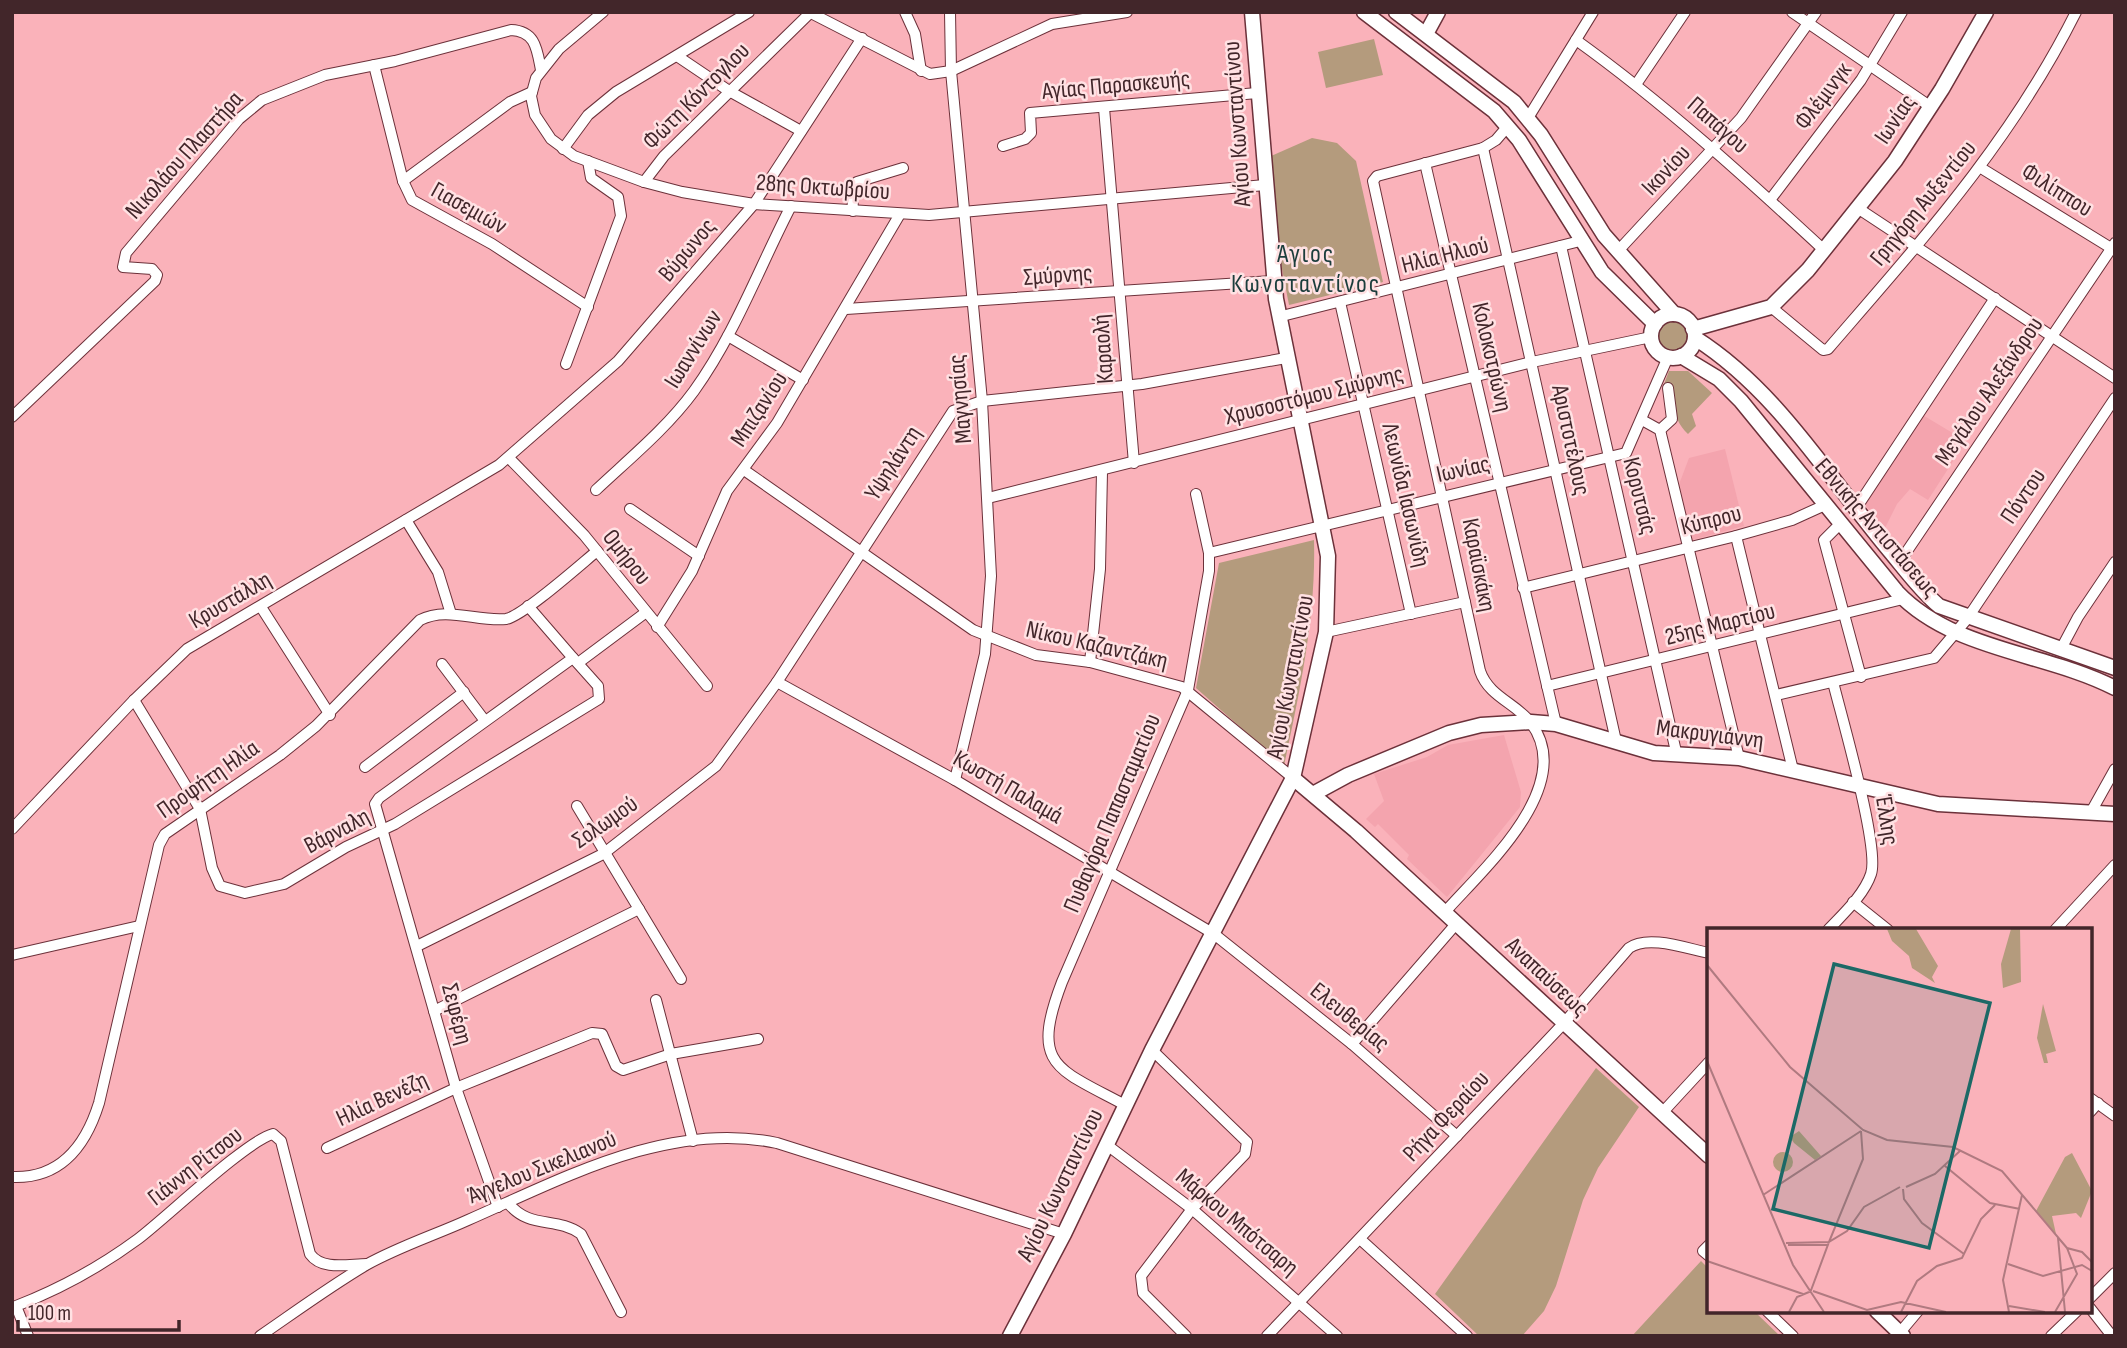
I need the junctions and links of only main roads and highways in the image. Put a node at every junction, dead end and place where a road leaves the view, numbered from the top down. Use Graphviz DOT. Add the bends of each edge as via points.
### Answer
graph roads {
  1 [pos="1252,12"];
  2 [pos="1364,12"];
  3 [pos="1396,12"];
  4 [pos="1438,12"];
  5 [pos="1986,12"];
  6 [pos="1426,34"];
  7 [pos="1674,314"];
  8 [pos="1653,331"];
  9 [pos="1694,333"];
  10 [pos="1675,357"];
  11 [pos="2115,668"];
  12 [pos="2115,688"];
  13 [pos="1295,774"];
  14 [pos="1317,792"];
  15 [pos="2115,814"];
  16 [pos="1707,1154"];
  17 [pos="1879,1313"];
  18 [pos="1900,1335"];
  19 [pos="1010,1336"];
  1 -- 13 [label="main road, Αγίου Κωνσταντίνου" via="1273,281 1329,574 1326,632"];
  2 -- 8 [label="main road" via="1508,126 1580,241"];
  3 -- 6 [label="main road"];
  4 -- 6 [label="main road"];
  5 -- 9 [label="main road, Ιωνίας" via="1931,107 1825,251 1771,307"];
  6 -- 7 [label="main road" via="1496,87 1528,118 1617,253"];
  7 -- 8 [label="main road" via="1664,316"];
  7 -- 9 [label="main road" via="1684,317"];
  8 -- 10 [label="main road" via="1655,348"];
  9 -- 10 [label="main road" via="1691,348"];
  9 -- 11 [label="main road, Εθνικής Αντιστάσεως" via="1757,387 1939,606"];
  10 -- 12 [label="main road, Εθνικής Αντιστάσεως" via="1718,379 1741,401 1903,599 1926,619"];
  13 -- 14 [label="main road, Αναπαύσεως"];
  13 -- 19 [label="main road, Αγίου Κωνσταντίνου"];
  14 -- 15 [label="main road, Μακρυγιάννη" via="1450,733 1481,725 1531,722 1556,724 1654,753 1739,758 1956,806"];
  14 -- 16 [label="main road, Αναπαύσεως"];
  17 -- 18 [label="main road"];
}
